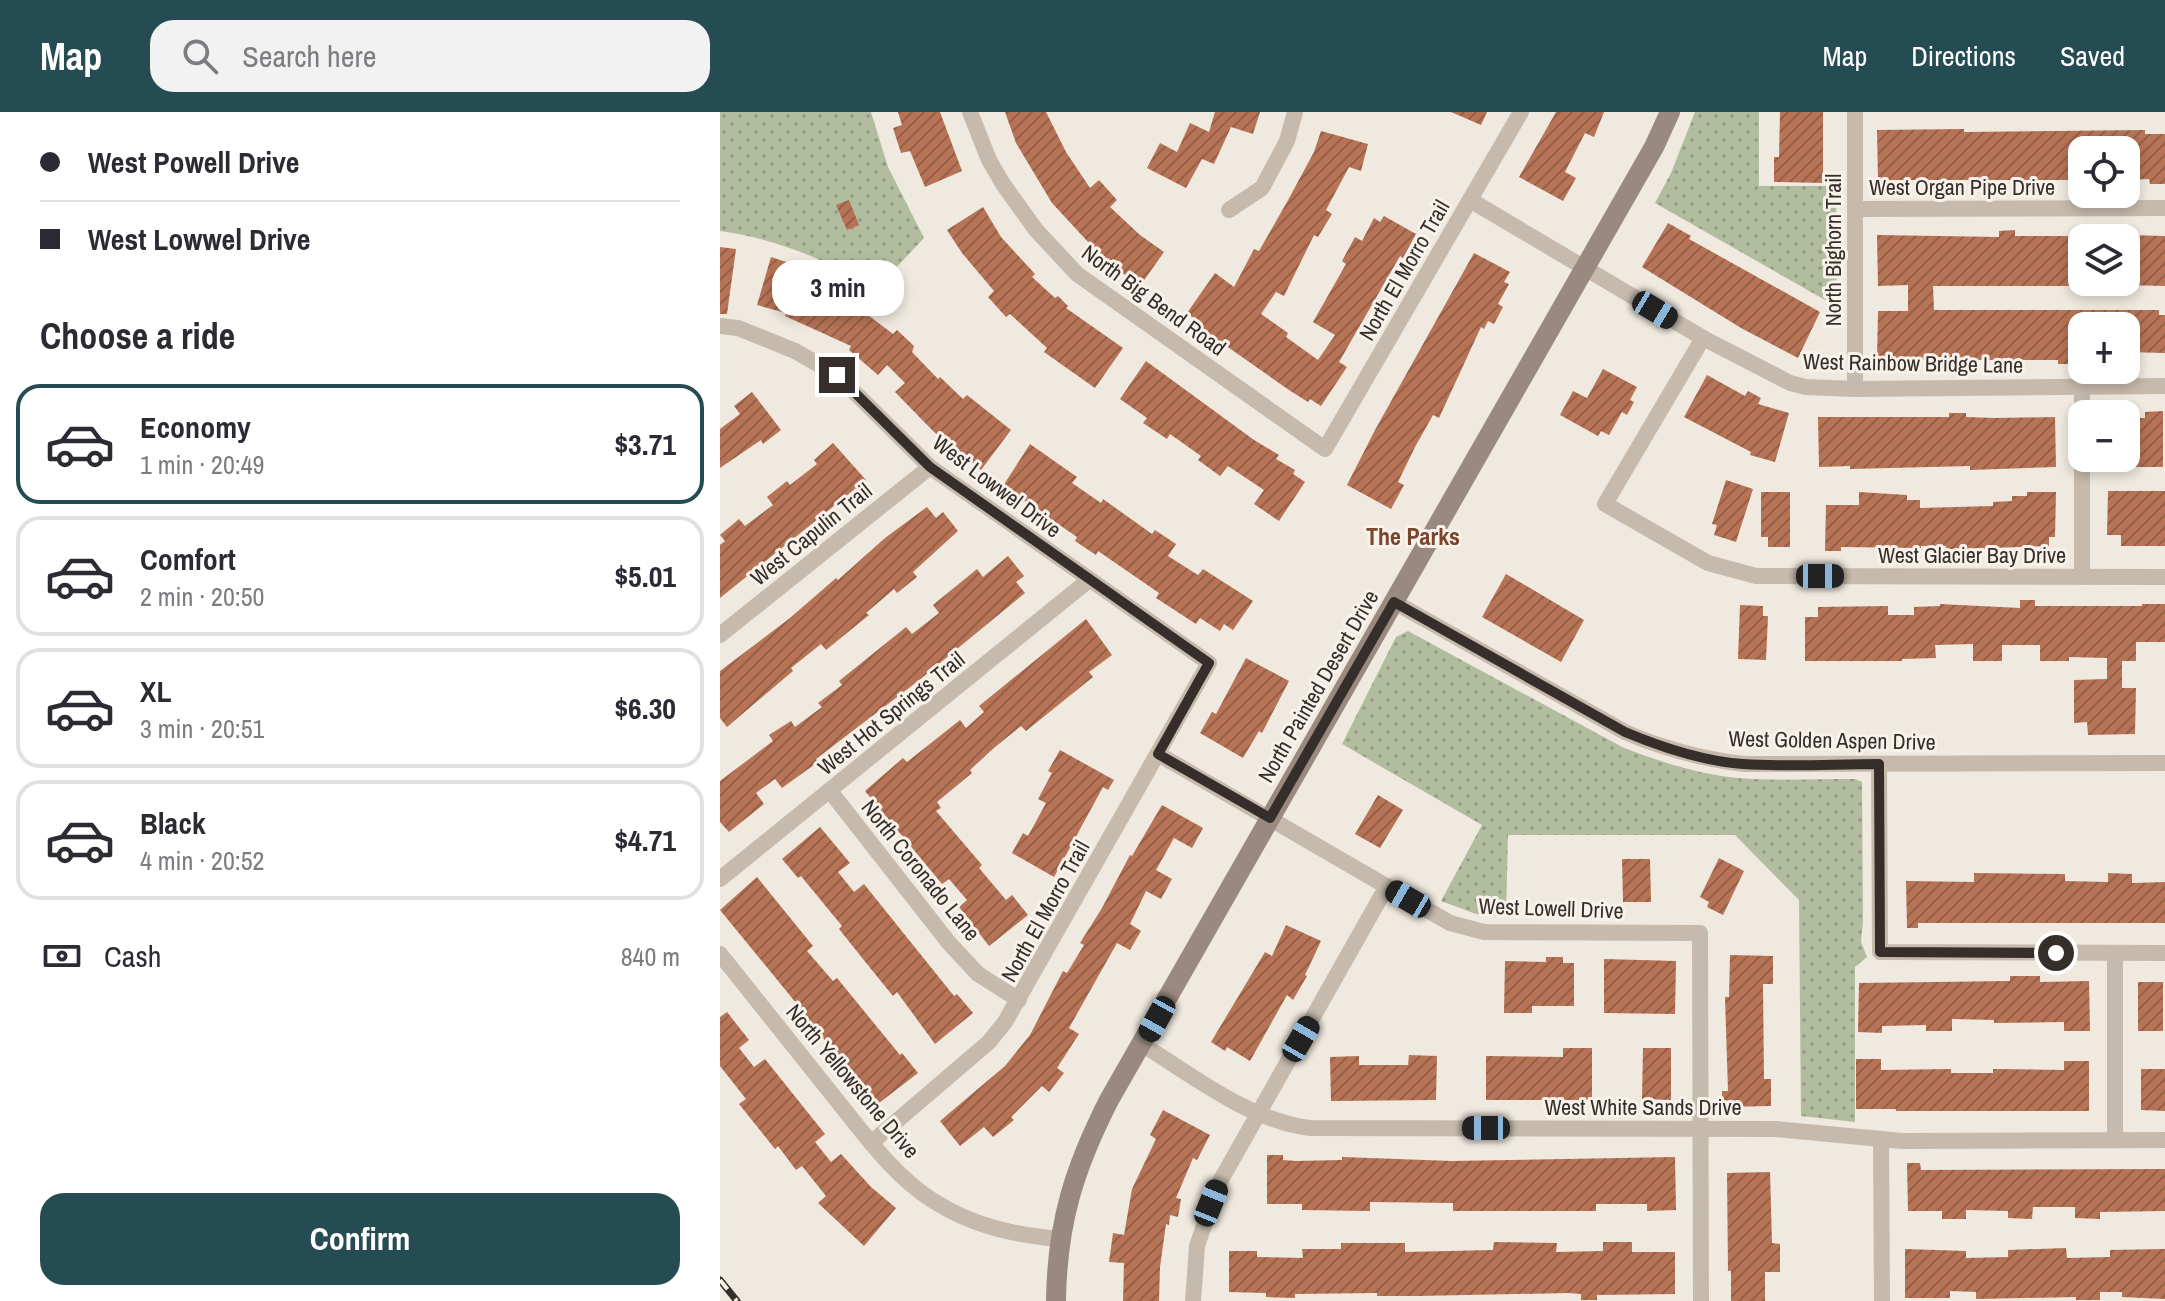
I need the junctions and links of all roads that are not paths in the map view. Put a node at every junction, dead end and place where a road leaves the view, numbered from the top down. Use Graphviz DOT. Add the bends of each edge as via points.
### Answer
graph roads {
  1 [pos="970,112"];
  2 [pos="1295,112"];
  3 [pos="1521,112"];
  4 [pos="1670,112"];
  5 [pos="1855,112"];
  6 [pos="1470,200"];
  7 [pos="2165,208"];
  8 [pos="1855,209"];
  9 [pos="1229,210"];
  10 [pos="1584,268"];
  11 [pos="720,326"];
  12 [pos="1703,338"];
  13 [pos="2082,386"];
  14 [pos="2165,386"];
  15 [pos="1855,389"];
  16 [pos="2082,400"];
  17 [pos="1325,449"];
  18 [pos="930,467"];
  19 [pos="2082,472"];
  20 [pos="2082,577"];
  21 [pos="2165,577"];
  22 [pos="1089,580"];
  23 [pos="1394,602"];
  24 [pos="720,635"];
  25 [pos="1209,663"];
  26 [pos="1158,754"];
  27 [pos="2165,763"];
  28 [pos="1879,764"];
  29 [pos="830,791"];
  30 [pos="1270,818"];
  31 [pos="720,879"];
  32 [pos="1387,886"];
  33 [pos="2115,953"];
  34 [pos="2165,953"];
  35 [pos="720,954"];
  36 [pos="1019,1000"];
  37 [pos="1143,1045"];
  38 [pos="1257,1115"];
  39 [pos="1699,1130"];
  40 [pos="1881,1139"];
  41 [pos="2115,1140"];
  42 [pos="2165,1140"];
  43 [pos="871,1143"];
  44 [pos="1060,1239"];
  45 [pos="1056,1301"];
  46 [pos="1193,1301"];
  47 [pos="1701,1301"];
  48 [pos="1882,1301"];
  1 -- 17 [label="street, North Big Bend Road" via="989,160 1012,197 1077,274"];
  2 -- 9 [label="street" via="1287,141 1262,188"];
  3 -- 6 [label="street, North El Morro Trail"];
  4 -- 10 [label="street, North Painted Desert Drive"];
  5 -- 8 [label="street, North Bighorn Trail"];
  6 -- 10 [label="street, West Rainbow Bridge Lane"];
  6 -- 17 [label="street, North El Morro Trail"];
  7 -- 8 [label="street, West Organ Pipe Drive"];
  8 -- 15 [label="street, North Bighorn Trail"];
  10 -- 12 [label="street, West Rainbow Bridge Lane"];
  10 -- 23 [label="street, North Painted Desert Drive"];
  11 -- 18 [label="street, West Lowwel Drive" via="795,351 837,375"];
  12 -- 15 [label="street, West Rainbow Bridge Lane" via="1790,383"];
  12 -- 20 [label="street, West Glacier Bay Drive" via="1605,504 1708,563 1756,576"];
  13 -- 14 [label="street, West Rainbow Bridge Lane"];
  13 -- 15 [label="street, West Rainbow Bridge Lane"];
  13 -- 16 [label="street"];
  18 -- 22 [label="street, West Lowwel Drive"];
  18 -- 24 [label="street, West Capulin Trail"];
  19 -- 20 [label="street"];
  20 -- 21 [label="street, West Glacier Bay Drive"];
  22 -- 25 [label="street, West Lowwel Drive"];
  22 -- 29 [label="street, West Hot Springs Trail"];
  23 -- 28 [label="street, West Golden Aspen Drive" via="1653,744 1744,764"];
  23 -- 30 [label="street, North Painted Desert Drive"];
  25 -- 26 [label="street, North El Morro Trail"];
  26 -- 30 [label="street, West Lowell Drive"];
  26 -- 36 [label="street, North El Morro Trail"];
  27 -- 28 [label="street, West Golden Aspen Drive"];
  28 -- 33 [label="street" via="1880,952"];
  29 -- 31 [label="street, West Hot Springs Trail"];
  29 -- 36 [label="street, North Coronado Lane" via="949,943 978,974"];
  30 -- 32 [label="street, West Lowell Drive"];
  30 -- 37 [label="street, North Painted Desert Drive"];
  32 -- 38 [label="street"];
  32 -- 39 [label="street, West Lowell Drive" via="1450,923 1484,932 1700,933"];
  33 -- 34 [label="street"];
  33 -- 41 [label="street"];
  35 -- 43 [label="street, North Yellowstone Drive"];
  36 -- 43 [label="street, North El Morro Trail" via="989,1042"];
  37 -- 38 [label="street, West White Sands Drive"];
  37 -- 44 [label="street, North Painted Desert Drive" via="1080,1160"];
  38 -- 39 [label="street, West White Sands Drive" via="1310,1128"];
  38 -- 46 [label="street" via="1204,1221"];
  39 -- 40 [label="street, West White Sands Drive" via="1776,1129"];
  39 -- 47 [label="street"];
  40 -- 41 [label="street, West White Sands Drive"];
  40 -- 48 [label="street"];
  41 -- 42 [label="street, West White Sands Drive"];
  43 -- 44 [label="street, North Yellowstone Drive" via="933,1201 1003,1232"];
  44 -- 45 [label="street, North Painted Desert Drive"];
}
